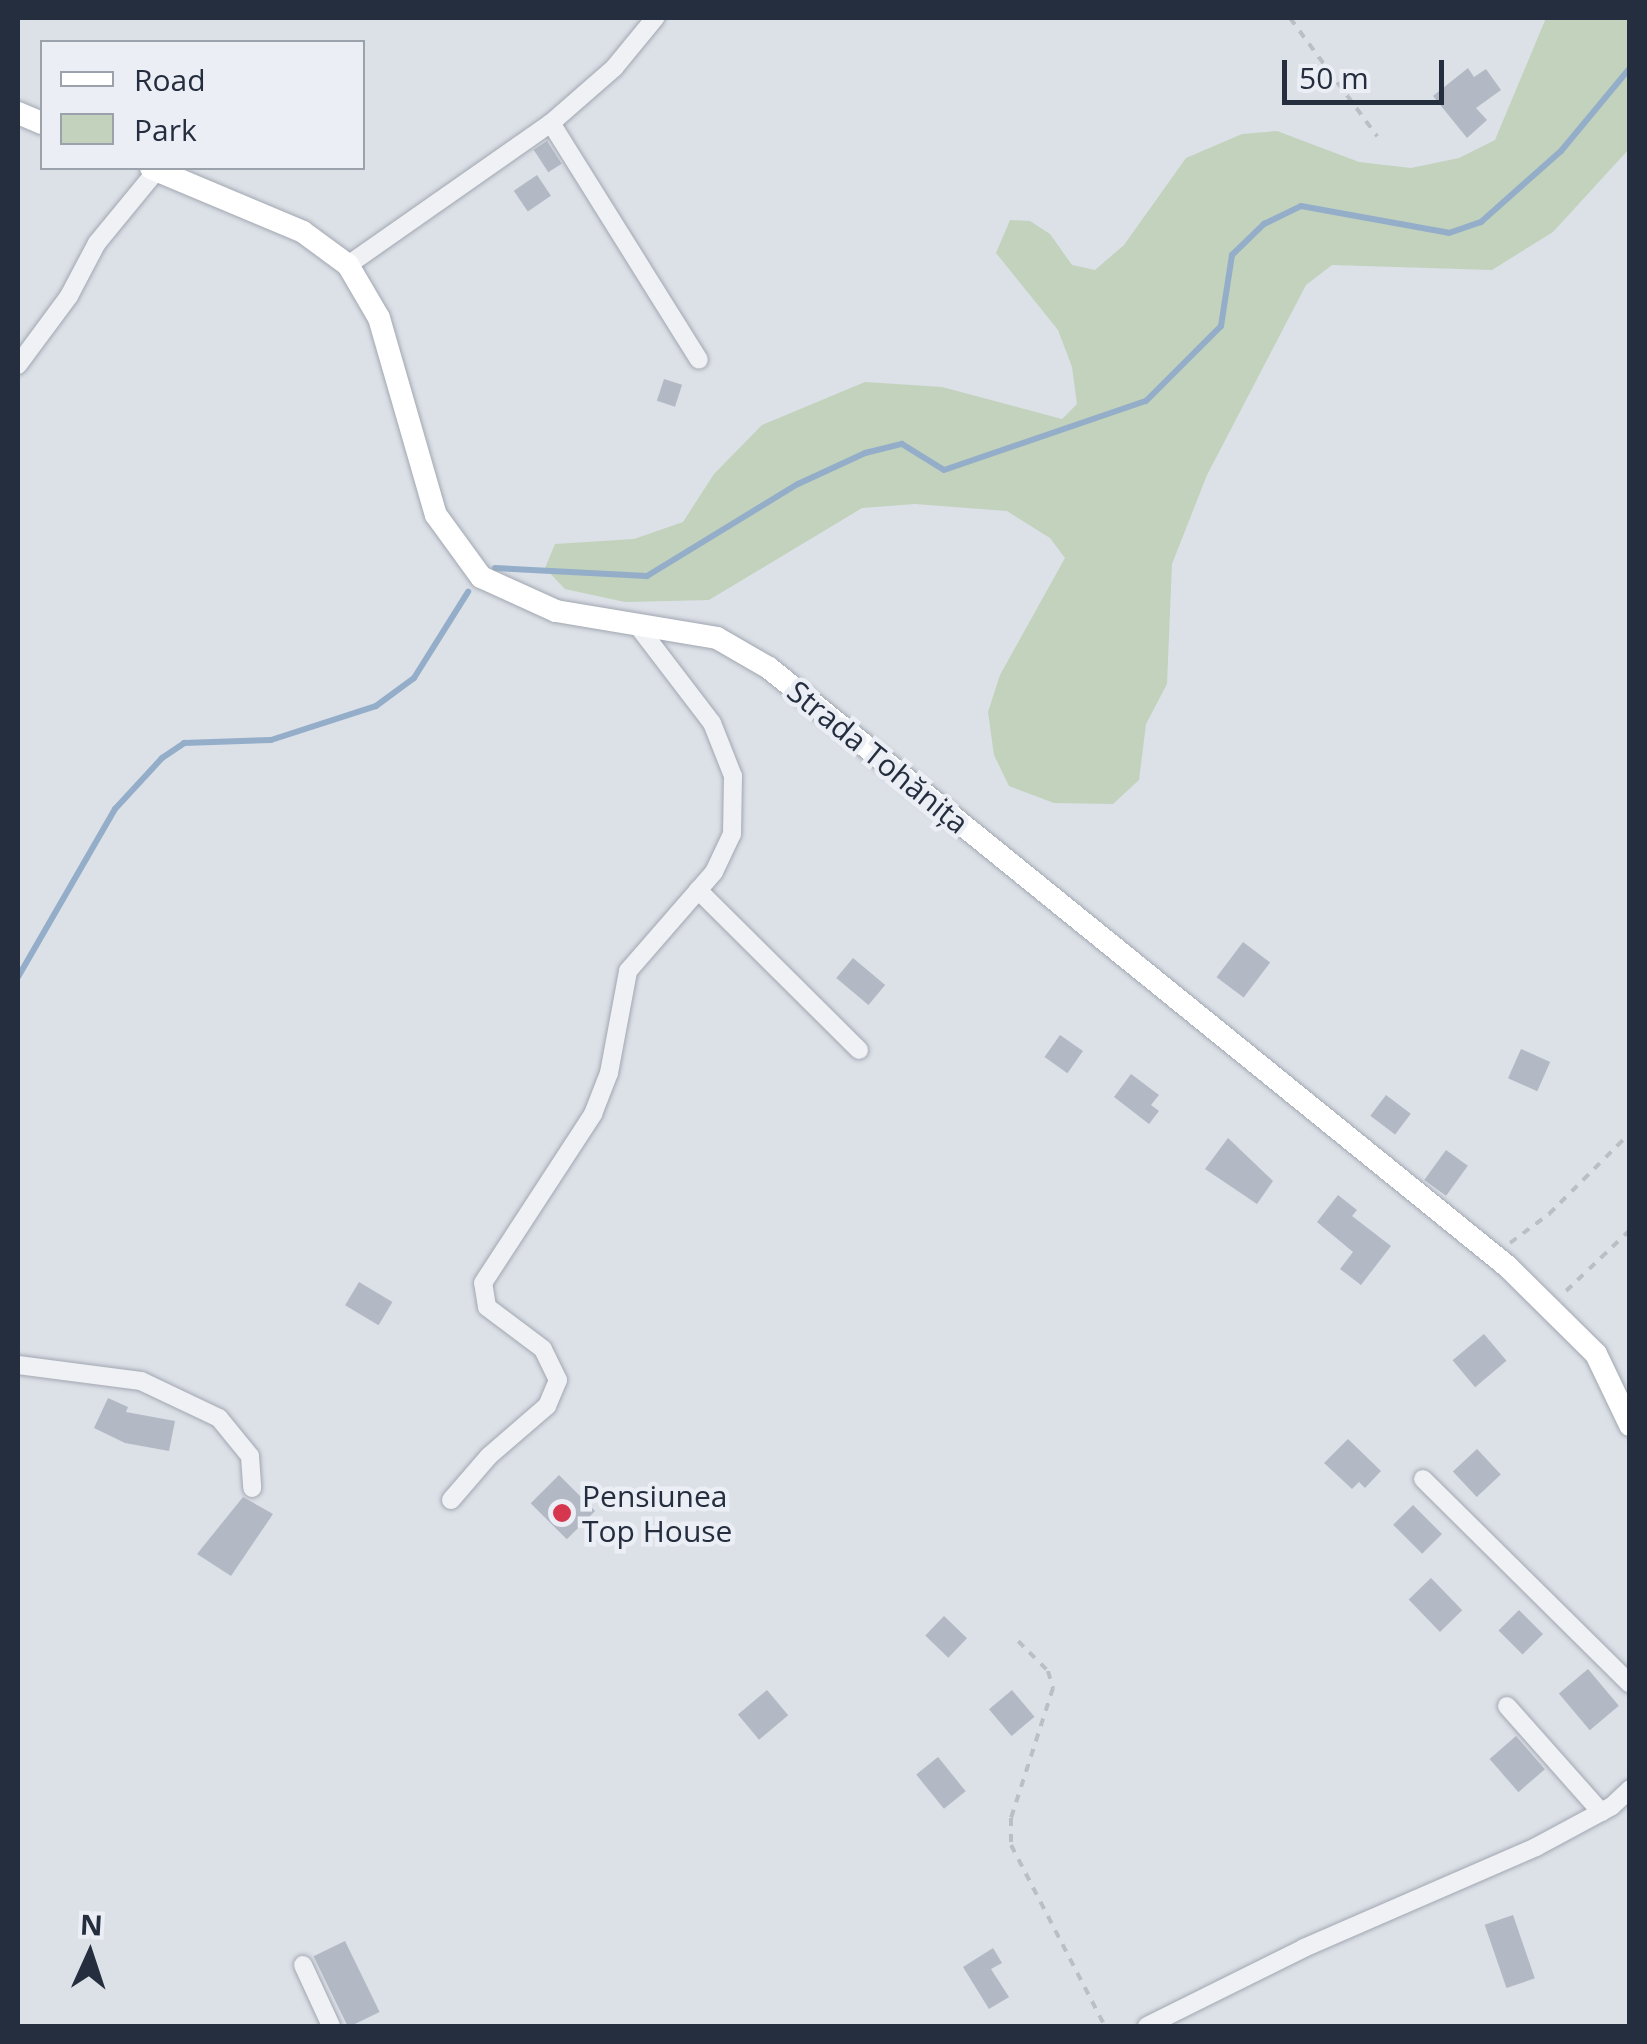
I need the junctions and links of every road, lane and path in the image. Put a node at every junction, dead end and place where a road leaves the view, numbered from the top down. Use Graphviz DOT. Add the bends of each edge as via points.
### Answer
graph roads {
  1 [pos="655,18"];
  2 [pos="1290,18"];
  3 [pos="551,124"];
  4 [pos="1377,136"];
  5 [pos="153,170"];
  6 [pos="156,170"];
  7 [pos="348,265"];
  8 [pos="699,360"];
  9 [pos="18,365"];
  10 [pos="637,625"];
  11 [pos="698,890"];
  12 [pos="859,1050"];
  13 [pos="1630,1133"];
  14 [pos="1630,1230"];
  15 [pos="1494,1254"];
  16 [pos="1552,1305"];
  17 [pos="18,1365"];
  18 [pos="1608,1372"];
  19 [pos="1630,1387"];
  20 [pos="1630,1425"];
  21 [pos="1422,1478"];
  22 [pos="252,1488"];
  23 [pos="451,1500"];
  24 [pos="1018,1641"];
  25 [pos="1630,1684"];
  26 [pos="1507,1706"];
  27 [pos="1630,1788"];
  28 [pos="1601,1812"];
  29 [pos="302,1965"];
  30 [pos="331,2026"];
  31 [pos="1105,2026"];
  32 [pos="1147,2026"];
  1 -- 3 [label="street" via="614,68"];
  2 -- 4 [label="path"];
  3 -- 7 [label="street"];
  3 -- 8 [label="street"];
  5 -- 9 [label="street"];
  6 -- 7 [label="main road, Strada Tohănița" via="303,232"];
  7 -- 10 [label="main road, Strada Tohănița" via="373,303 436,515 463,559 526,603"];
  10 -- 11 [label="street" via="686,682 733,776 732,834"];
  10 -- 15 [label="main road, Strada Tohănița" via="717,638 769,668"];
  11 -- 12 [label="street"];
  11 -- 23 [label="street" via="628,971 609,1073 593,1114 483,1283 486,1307 543,1349 558,1380 546,1406"];
  13 -- 15 [label="path" via="1549,1214"];
  14 -- 16 [label="path"];
  15 -- 16 [label="main road, Strada Tohănița"];
  16 -- 18 [label="main road, Strada Tohănița"];
  17 -- 22 [label="street" via="141,1381 218,1418 250,1456"];
  18 -- 19 [label="street"];
  18 -- 20 [label="main road, Strada Tohănița"];
  21 -- 25 [label="street"];
  24 -- 31 [label="path" via="1048,1671 1053,1688 1011,1818 1012,1845"];
  26 -- 28 [label="street"];
  27 -- 28 [label="street"];
  28 -- 32 [label="street"];
  29 -- 30 [label="street"];
}
